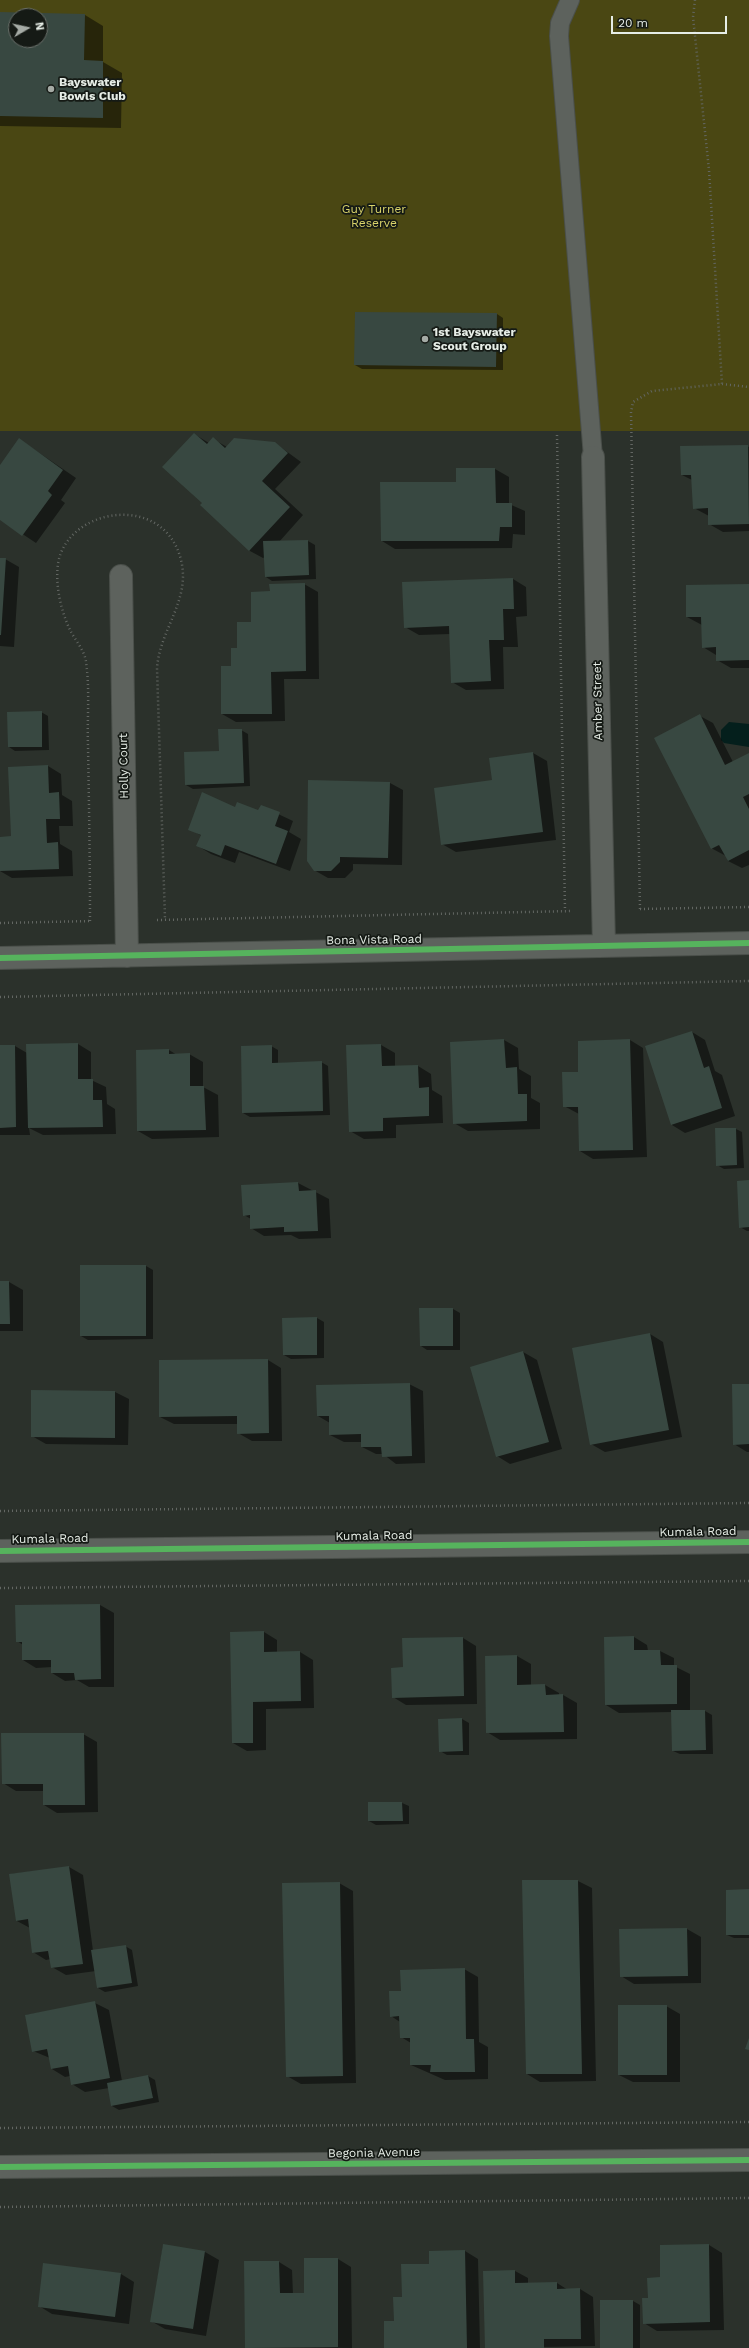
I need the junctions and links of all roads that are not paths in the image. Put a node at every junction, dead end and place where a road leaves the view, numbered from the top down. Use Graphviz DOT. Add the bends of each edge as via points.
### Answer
graph roads {
  1 [pos="570,0"];
  2 [pos="592,457"];
  3 [pos="121,576"];
  4 [pos="749,943"];
  5 [pos="604,946"];
  6 [pos="127,956"];
  7 [pos="0,958"];
  8 [pos="749,1542"];
  9 [pos="0,1551"];
  10 [pos="749,2160"];
  11 [pos="0,2167"];
  1 -- 2 [label="lane" via="560,23 559,36"];
  2 -- 5 [label="street, Amber Street"];
  3 -- 6 [label="street, Holly Court"];
  4 -- 5 [label="street, Bona Vista Road"];
  5 -- 6 [label="street, Bona Vista Road"];
  6 -- 7 [label="street, Bona Vista Road"];
  8 -- 9 [label="street, Kumala Road"];
  10 -- 11 [label="street, Begonia Avenue"];
}
